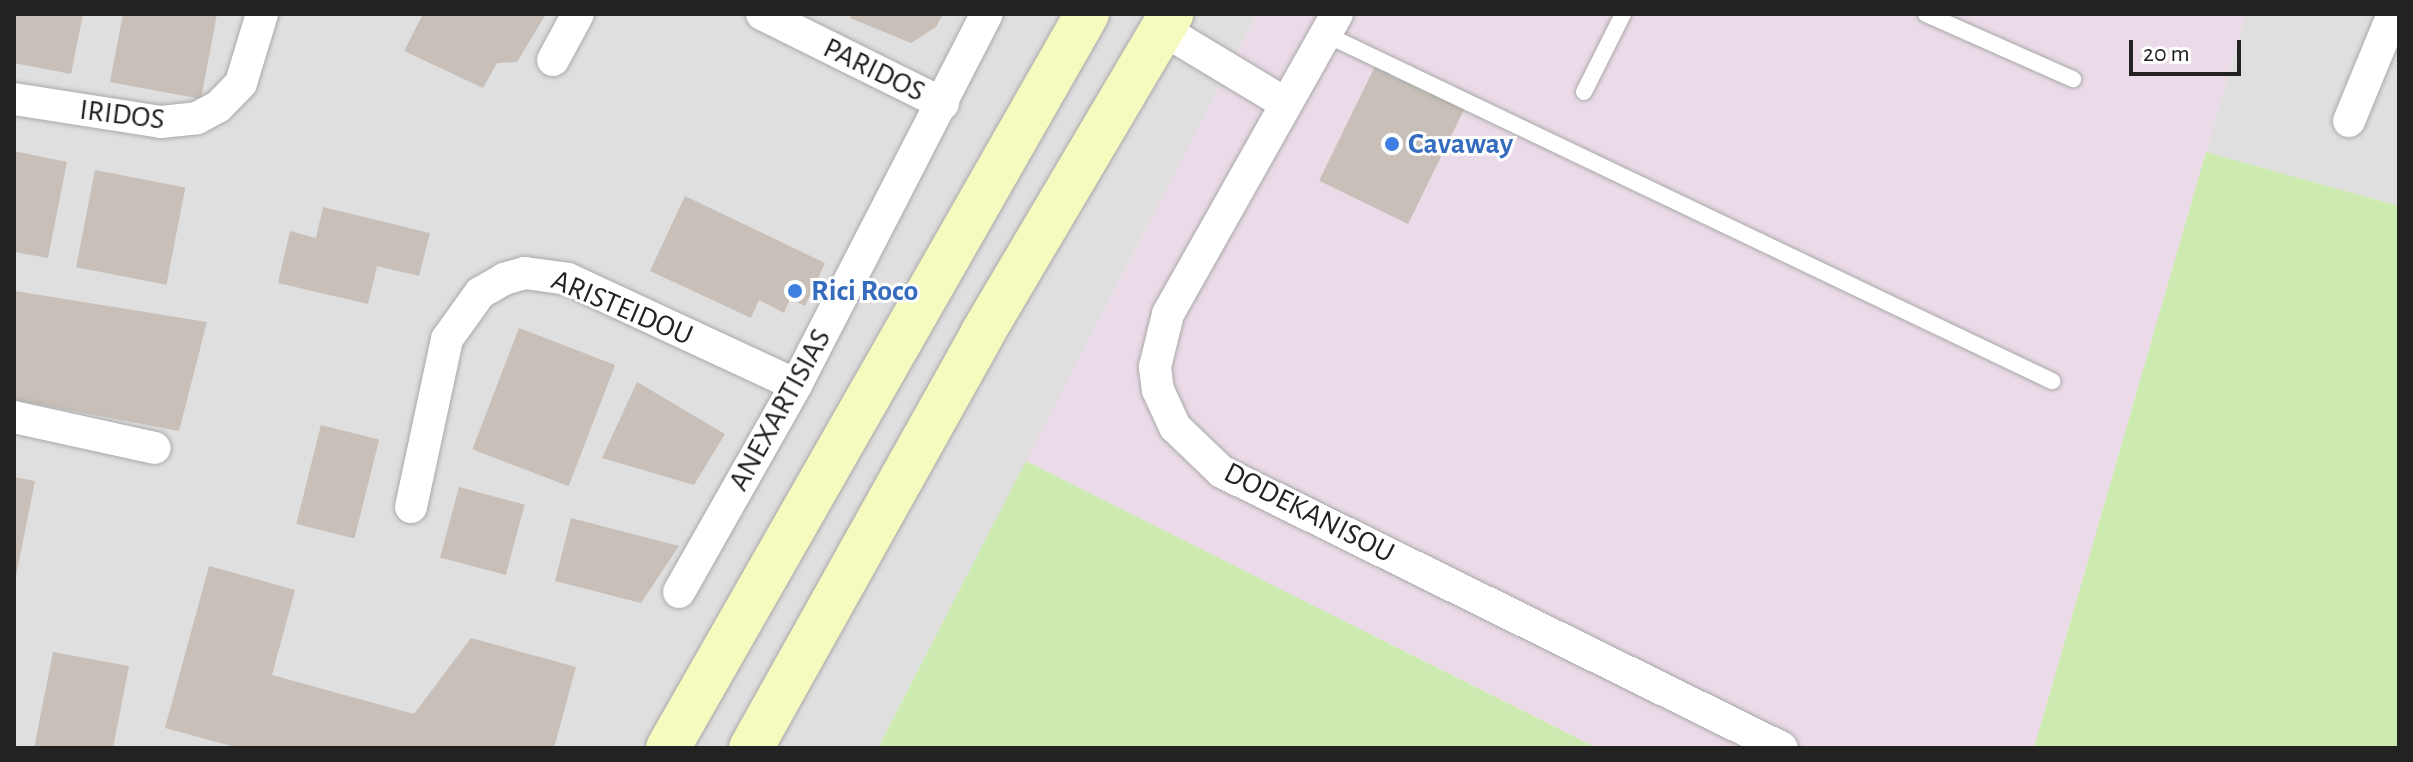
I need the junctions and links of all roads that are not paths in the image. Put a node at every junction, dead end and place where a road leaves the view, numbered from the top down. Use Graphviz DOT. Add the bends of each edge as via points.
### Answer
graph roads {
  1 [pos="262,14"];
  2 [pos="578,14"];
  3 [pos="762,14"];
  4 [pos="987,14"];
  5 [pos="1087,14"];
  6 [pos="1623,14"];
  7 [pos="1926,14"];
  8 [pos="2393,14"];
  9 [pos="1166,21"];
  10 [pos="1331,24"];
  11 [pos="553,60"];
  12 [pos="2073,79"];
  13 [pos="1584,92"];
  14 [pos="14,99"];
  15 [pos="1283,102"];
  16 [pos="943,104"];
  17 [pos="2349,121"];
  18 [pos="2052,381"];
  19 [pos="796,385"];
  20 [pos="14,417"];
  21 [pos="155,448"];
  22 [pos="411,507"];
  23 [pos="679,592"];
  24 [pos="668,748"];
  25 [pos="751,748"];
  26 [pos="1782,748"];
  1 -- 14 [label="street, IRIDOS" via="241,83 218,107 197,118 161,122"];
  2 -- 11 [label="street"];
  3 -- 16 [label="street, PARIDOS"];
  4 -- 16 [label="street, ANEXARTISIAS"];
  5 -- 24 [label="main road"];
  6 -- 13 [label="lane"];
  7 -- 12 [label="lane"];
  8 -- 17 [label="street"];
  9 -- 15 [label="street"];
  9 -- 25 [label="main road" via="982,334"];
  10 -- 15 [label="street, DODEKANISOU"];
  10 -- 18 [label="lane"];
  15 -- 26 [label="street, DODEKANISOU" via="1158,341 1158,390 1175,427 1222,472"];
  16 -- 19 [label="street, ANEXARTISIAS"];
  19 -- 22 [label="street, ARISTEIDOU" via="568,279 535,273 504,279 480,293 447,339"];
  19 -- 23 [label="street, ANEXARTISIAS"];
  20 -- 21 [label="street"];
}
